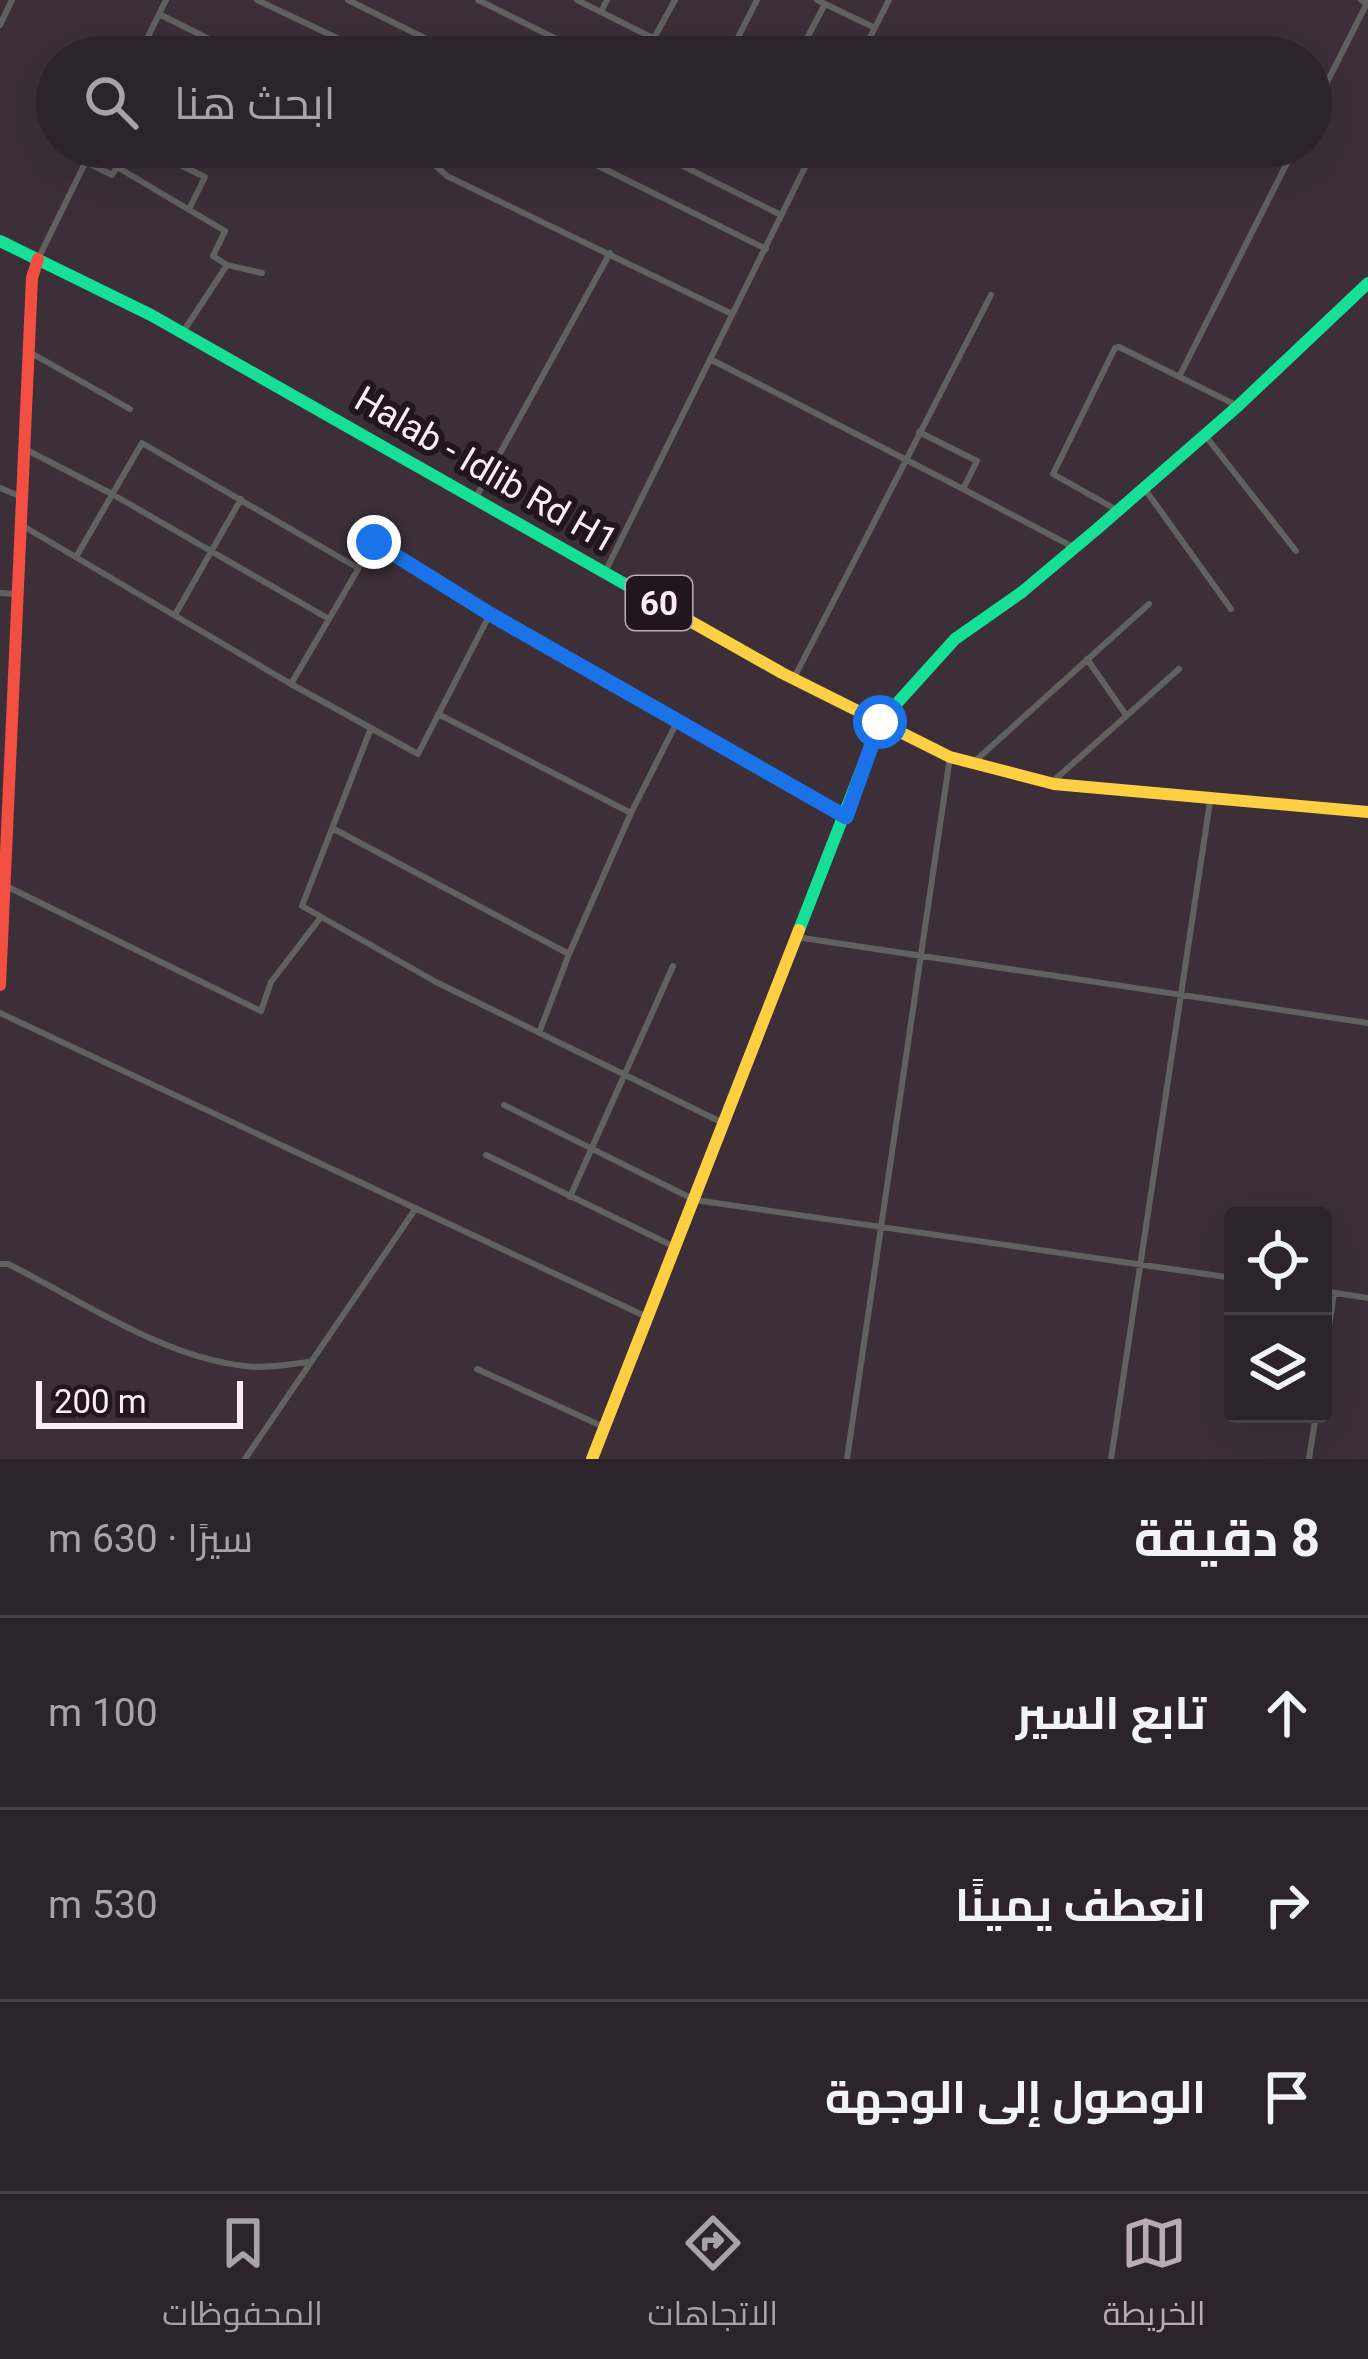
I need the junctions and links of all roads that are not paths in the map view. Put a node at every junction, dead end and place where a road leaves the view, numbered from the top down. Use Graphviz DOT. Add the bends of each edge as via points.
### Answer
graph roads {
  1 [pos="12,0"];
  2 [pos="166,0"];
  3 [pos="257,0"];
  4 [pos="348,0"];
  5 [pos="478,0"];
  6 [pos="577,0"];
  7 [pos="607,0"];
  8 [pos="675,0"];
  9 [pos="757,0"];
  10 [pos="875,0"];
  11 [pos="1361,0"];
  12 [pos="821,2"];
  13 [pos="887,3"];
  14 [pos="601,12"];
  15 [pos="159,14"];
  16 [pos="0,25"];
  17 [pos="875,28"];
  18 [pos="148,36"];
  19 [pos="203,36"];
  20 [pos="332,36"];
  21 [pos="421,36"];
  22 [pos="550,36"];
  23 [pos="650,36"];
  24 [pos="655,36"];
  25 [pos="739,36"];
  26 [pos="806,36"];
  27 [pos="871,36"];
  28 [pos="1332,72"];
  29 [pos="83,168"];
  30 [pos="119,168"];
  31 [pos="185,168"];
  32 [pos="438,168"];
  33 [pos="602,168"];
  34 [pos="687,168"];
  35 [pos="805,168"];
  36 [pos="1284,168"];
  37 [pos="189,209"];
  38 [pos="782,215"];
  39 [pos="0,241"];
  40 [pos="766,249"];
  41 [pos="610,253"];
  42 [pos="38,259"];
  43 [pos="226,265"];
  44 [pos="262,273"];
  45 [pos="1368,283"];
  46 [pos="991,295"];
  47 [pos="732,314"];
  48 [pos="182,333"];
  49 [pos="31,353"];
  50 [pos="710,359"];
  51 [pos="1180,377"];
  52 [pos="1238,406"];
  53 [pos="130,410"];
  54 [pos="919,432"];
  55 [pos="1204,434"];
  56 [pos="23,448"];
  57 [pos="905,459"];
  58 [pos="0,488"];
  59 [pos="1144,488"];
  60 [pos="962,489"];
  61 [pos="112,494"];
  62 [pos="22,497"];
  63 [pos="476,498"];
  64 [pos="241,499"];
  65 [pos="1118,511"];
  66 [pos="23,526"];
  67 [pos="1075,548"];
  68 [pos="212,550"];
  69 [pos="1296,551"];
  70 [pos="76,557"];
  71 [pos="358,568"];
  72 [pos="605,572"];
  73 [pos="0,593"];
  74 [pos="18,594"];
  75 [pos="1149,604"];
  76 [pos="1232,609"];
  77 [pos="490,614"];
  78 [pos="175,615"];
  79 [pos="329,619"];
  80 [pos="1088,659"];
  81 [pos="1179,669"];
  82 [pos="794,679"];
  83 [pos="291,685"];
  84 [pos="438,714"];
  85 [pos="1126,716"];
  86 [pos="677,721"];
  87 [pos="880,722"];
  88 [pos="371,728"];
  89 [pos="950,757"];
  90 [pos="972,763"];
  91 [pos="1051,783"];
  92 [pos="1211,795"];
  93 [pos="5,803"];
  94 [pos="1368,812"];
  95 [pos="631,813"];
  96 [pos="846,817"];
  97 [pos="332,829"];
  98 [pos="6,886"];
  99 [pos="321,917"];
  100 [pos="796,938"];
  101 [pos="569,954"];
  102 [pos="922,957"];
  103 [pos="673,966"];
  104 [pos="0,986"];
  105 [pos="1180,996"];
  106 [pos="0,1013"];
  107 [pos="1368,1023"];
  108 [pos="539,1033"];
  109 [pos="624,1075"];
  110 [pos="504,1106"];
  111 [pos="724,1124"];
  112 [pos="591,1147"];
  113 [pos="486,1154"];
  114 [pos="570,1197"];
  115 [pos="695,1200"];
  116 [pos="416,1208"];
  117 [pos="884,1227"];
  118 [pos="674,1246"];
  119 [pos="0,1264"];
  120 [pos="1142,1264"];
  121 [pos="1224,1277"];
  122 [pos="1334,1293"];
  123 [pos="1368,1298"];
  124 [pos="1331,1315"];
  125 [pos="649,1318"];
  126 [pos="310,1362"];
  127 [pos="477,1369"];
  128 [pos="1315,1423"];
  129 [pos="604,1427"];
  130 [pos="245,1459"];
  131 [pos="592,1459"];
  132 [pos="847,1459"];
  133 [pos="1111,1459"];
  134 [pos="1310,1459"];
  1 -- 16 [label="street"];
  2 -- 15 [label="street"];
  3 -- 20 [label="street"];
  4 -- 21 [label="street"];
  5 -- 22 [label="street"];
  6 -- 14 [label="street"];
  7 -- 14 [label="street"];
  8 -- 24 [label="street"];
  9 -- 25 [label="street"];
  10 -- 13 [label="street"];
  11 -- 28 [label="street" via="1367,3"];
  12 -- 17 [label="street"];
  12 -- 26 [label="street"];
  13 -- 17 [label="street"];
  14 -- 23 [label="street"];
  15 -- 18 [label="street"];
  15 -- 19 [label="street"];
  17 -- 27 [label="street"];
  29 -- 42 [label="street"];
  30 -- 37 [label="street"];
  31 -- 37 [label="street" via="205,177"];
  32 -- 41 [label="street"];
  33 -- 40 [label="street"];
  34 -- 38 [label="street"];
  35 -- 38 [label="street"];
  36 -- 51 [label="street"];
  37 -- 43 [label="street" via="225,231 213,256"];
  38 -- 40 [label="street"];
  39 -- 42 [label="main road, Halab - Idlib Rd H1 / 60"];
  40 -- 47 [label="street"];
  41 -- 47 [label="street"];
  41 -- 63 [label="street"];
  42 -- 48 [label="main road, Halab - Idlib Rd H1 / 60"];
  42 -- 49 [label="main road"];
  43 -- 44 [label="street"];
  43 -- 48 [label="street"];
  45 -- 52 [label="main road"];
  46 -- 54 [label="street"];
  47 -- 50 [label="street"];
  48 -- 63 [label="main road, Halab - Idlib Rd H1 / 60"];
  49 -- 53 [label="street"];
  49 -- 56 [label="main road"];
  50 -- 57 [label="street"];
  50 -- 72 [label="street"];
  51 -- 52 [label="street"];
  51 -- 65 [label="street" via="1115,348 1053,473"];
  52 -- 55 [label="main road"];
  54 -- 57 [label="street"];
  54 -- 60 [label="street" via="977,461"];
  55 -- 59 [label="main road"];
  55 -- 69 [label="street"];
  56 -- 61 [label="street"];
  56 -- 62 [label="main road"];
  57 -- 60 [label="street"];
  57 -- 82 [label="street"];
  58 -- 62 [label="street"];
  59 -- 65 [label="main road"];
  59 -- 76 [label="street"];
  60 -- 67 [label="street"];
  61 -- 64 [label="street" via="142,443"];
  61 -- 68 [label="street"];
  61 -- 70 [label="street"];
  62 -- 66 [label="main road"];
  63 -- 72 [label="main road, Halab - Idlib Rd H1 / 60"];
  64 -- 68 [label="street"];
  64 -- 71 [label="street"];
  65 -- 67 [label="main road"];
  66 -- 70 [label="street"];
  66 -- 74 [label="main road"];
  67 -- 87 [label="main road" via="955,638"];
  68 -- 78 [label="street"];
  68 -- 79 [label="street"];
  70 -- 78 [label="street"];
  71 -- 77 [label="street" via="374,542"];
  71 -- 79 [label="street"];
  72 -- 82 [label="main road, Halab - Idlib Rd H1 / 60"];
  73 -- 74 [label="street"];
  74 -- 93 [label="main road"];
  75 -- 80 [label="street"];
  77 -- 84 [label="street"];
  77 -- 86 [label="street"];
  78 -- 83 [label="street"];
  79 -- 83 [label="street"];
  80 -- 85 [label="street"];
  80 -- 90 [label="street"];
  81 -- 85 [label="street"];
  82 -- 87 [label="main road, Halab - Idlib Rd H1 / 60"];
  83 -- 88 [label="street"];
  84 -- 88 [label="street" via="418,754"];
  84 -- 95 [label="street"];
  85 -- 91 [label="street"];
  86 -- 95 [label="street"];
  86 -- 96 [label="street"];
  87 -- 89 [label="main road, Halab - Idlib Rd H1 / 60"];
  87 -- 96 [label="main road"];
  88 -- 97 [label="street"];
  89 -- 90 [label="main road, Halab - Idlib Rd H1 / 60"];
  89 -- 102 [label="street"];
  90 -- 91 [label="main road, Halab - Idlib Rd H1 / 60"];
  91 -- 92 [label="main road, Halab - Idlib Rd H1 / 60"];
  92 -- 94 [label="main road, Halab - Idlib Rd H1 / 60"];
  92 -- 105 [label="street"];
  93 -- 98 [label="main road"];
  95 -- 101 [label="street"];
  96 -- 100 [label="main road"];
  97 -- 99 [label="street" via="302,906"];
  97 -- 101 [label="street"];
  98 -- 99 [label="street" via="261,1011 271,982"];
  98 -- 104 [label="main road"];
  99 -- 108 [label="street"];
  100 -- 102 [label="street"];
  100 -- 111 [label="main road"];
  101 -- 108 [label="street"];
  102 -- 105 [label="street"];
  102 -- 117 [label="street"];
  103 -- 109 [label="street"];
  105 -- 107 [label="street"];
  105 -- 120 [label="street"];
  106 -- 116 [label="street"];
  108 -- 109 [label="street"];
  109 -- 111 [label="street"];
  109 -- 112 [label="street"];
  110 -- 112 [label="street"];
  111 -- 115 [label="main road"];
  112 -- 114 [label="street"];
  112 -- 115 [label="street"];
  113 -- 114 [label="street"];
  114 -- 118 [label="street"];
  115 -- 117 [label="street"];
  115 -- 118 [label="main road"];
  116 -- 125 [label="street"];
  116 -- 126 [label="street"];
  117 -- 120 [label="street"];
  117 -- 132 [label="street"];
  118 -- 125 [label="main road"];
  119 -- 126 [label="street" via="208,1360 250,1367"];
  120 -- 121 [label="street"];
  120 -- 133 [label="street"];
  122 -- 123 [label="street"];
  122 -- 124 [label="street"];
  125 -- 129 [label="main road"];
  126 -- 130 [label="street"];
  127 -- 129 [label="street"];
  128 -- 134 [label="street"];
  129 -- 131 [label="main road"];
}
